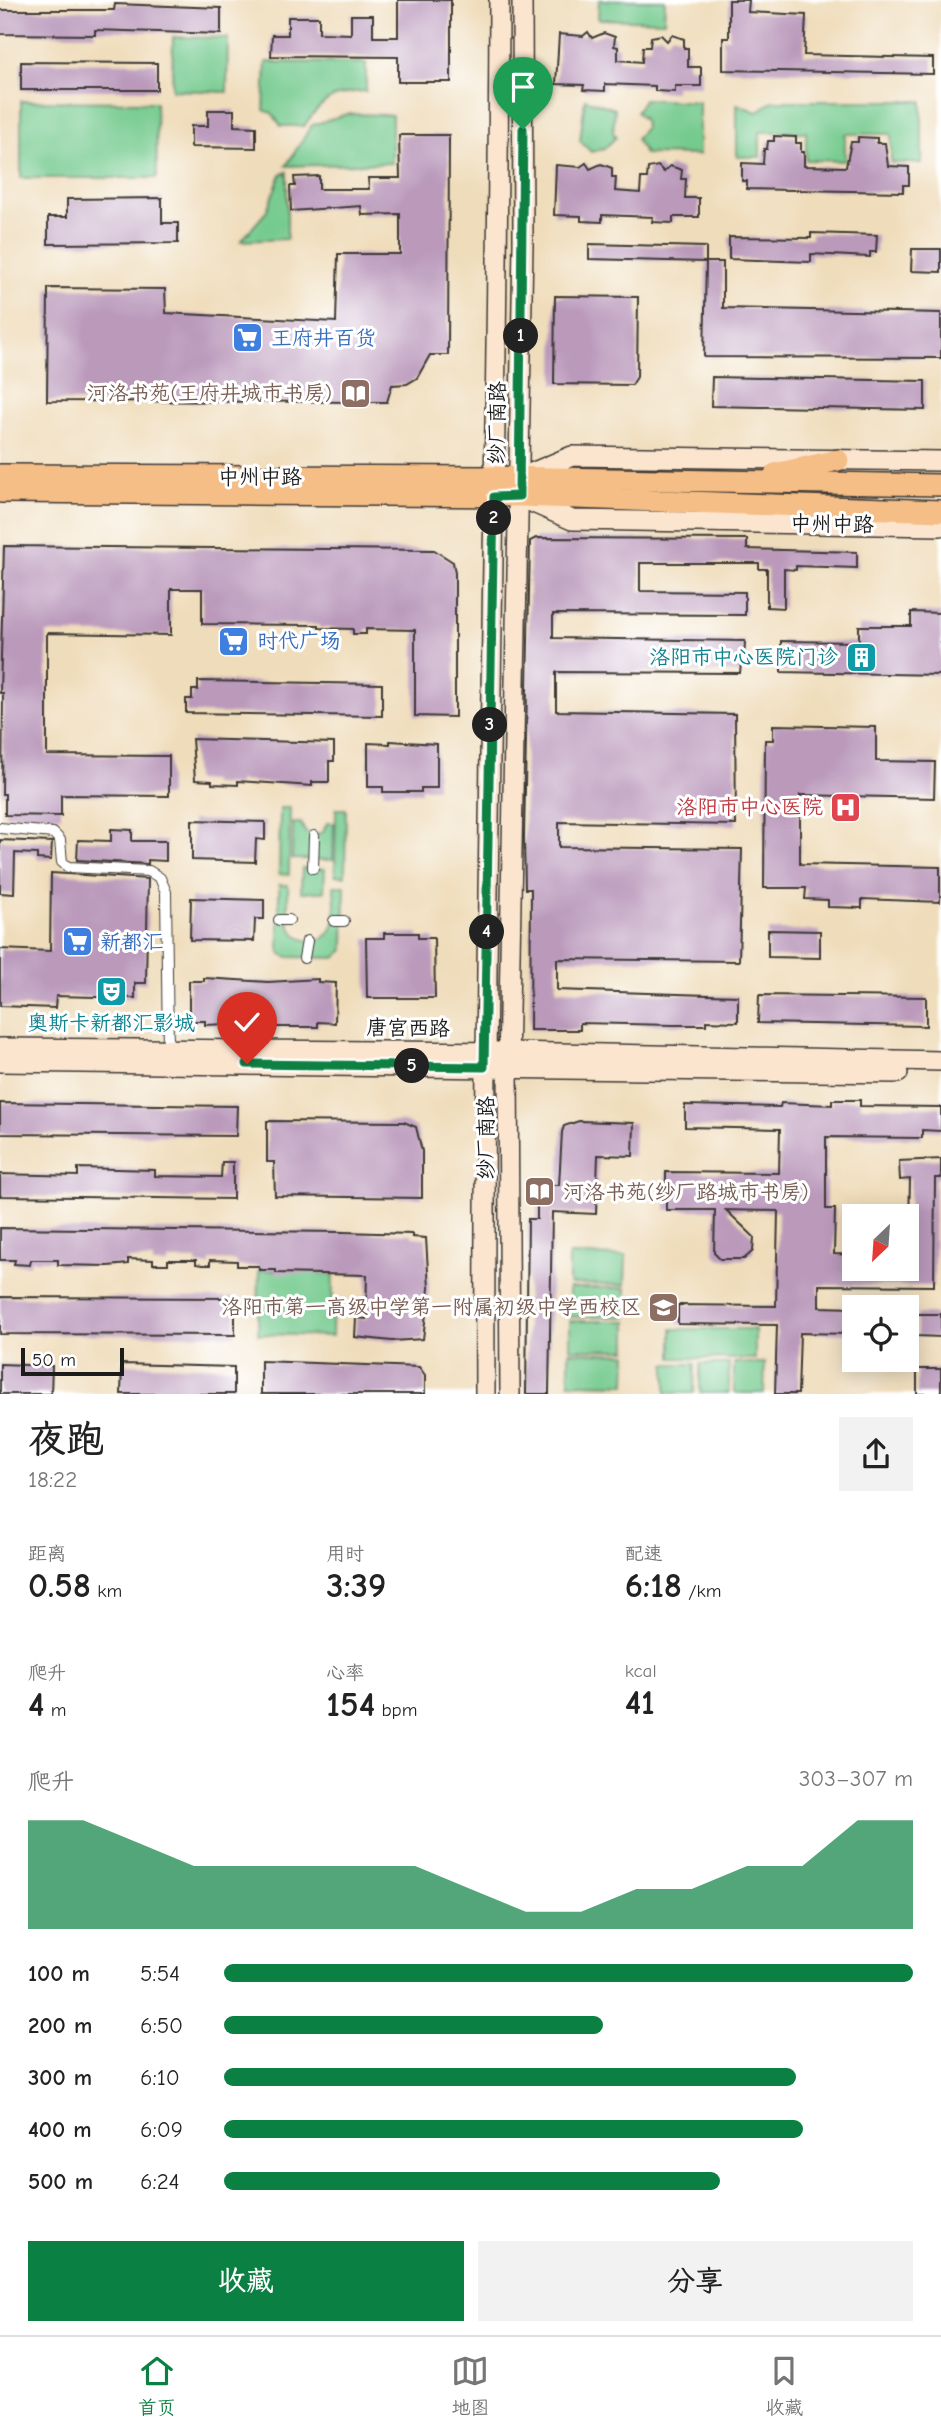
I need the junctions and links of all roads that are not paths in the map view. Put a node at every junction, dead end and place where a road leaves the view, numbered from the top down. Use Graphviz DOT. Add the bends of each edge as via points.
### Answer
graph roads {
  1 [pos="499,0"];
  2 [pos="522,0"];
  3 [pos="838,460"];
  4 [pos="941,461"];
  5 [pos="0,475"];
  6 [pos="740,482"];
  7 [pos="941,485"];
  8 [pos="494,487"];
  9 [pos="519,487"];
  10 [pos="0,492"];
  11 [pos="941,511"];
  12 [pos="941,526"];
  13 [pos="0,828"];
  14 [pos="314,836"];
  15 [pos="313,868"];
  16 [pos="307,941"];
  17 [pos="304,958"];
  18 [pos="0,1048"];
  19 [pos="168,1056"];
  20 [pos="484,1059"];
  21 [pos="509,1059"];
  22 [pos="941,1061"];
  23 [pos="0,1062"];
  24 [pos="941,1074"];
  25 [pos="485,1394"];
  26 [pos="510,1394"];
  1 -- 8 [label="main road, 纱厂南路"];
  2 -- 9 [label="main road, 纱厂南路"];
  3 -- 4 [label="main road, 中州中路"];
  3 -- 6 [label="main road"];
  3 -- 9 [label="main road, 中州中路" via="572,456"];
  5 -- 8 [label="main road, 中州中路"];
  6 -- 7 [label="main road, 中州中路"];
  6 -- 9 [label="main road, 中州中路"];
  8 -- 9 [label="main road, 中州中路"];
  8 -- 10 [label="main road, 中州中路"];
  8 -- 20 [label="main road, 纱厂南路"];
  9 -- 11 [label="main road, 中州中路"];
  9 -- 12 [label="main road, 中州中路" via="572,520"];
  9 -- 21 [label="main road, 纱厂南路"];
  13 -- 19 [label="street" via="53,833 60,840 62,862 68,867 149,871 160,878 166,892"];
  14 -- 15 [label="street"];
  16 -- 17 [label="street"];
  18 -- 19 [label="main road, 唐宫西路"];
  19 -- 20 [label="main road, 唐宫西路"];
  19 -- 23 [label="main road, 唐宫西路"];
  20 -- 21 [label="main road, 唐宫西路"];
  20 -- 25 [label="main road, 纱厂南路"];
  21 -- 22 [label="main road, 唐宫西路"];
  21 -- 24 [label="main road, 唐宫西路"];
  21 -- 26 [label="main road, 纱厂南路"];
}
